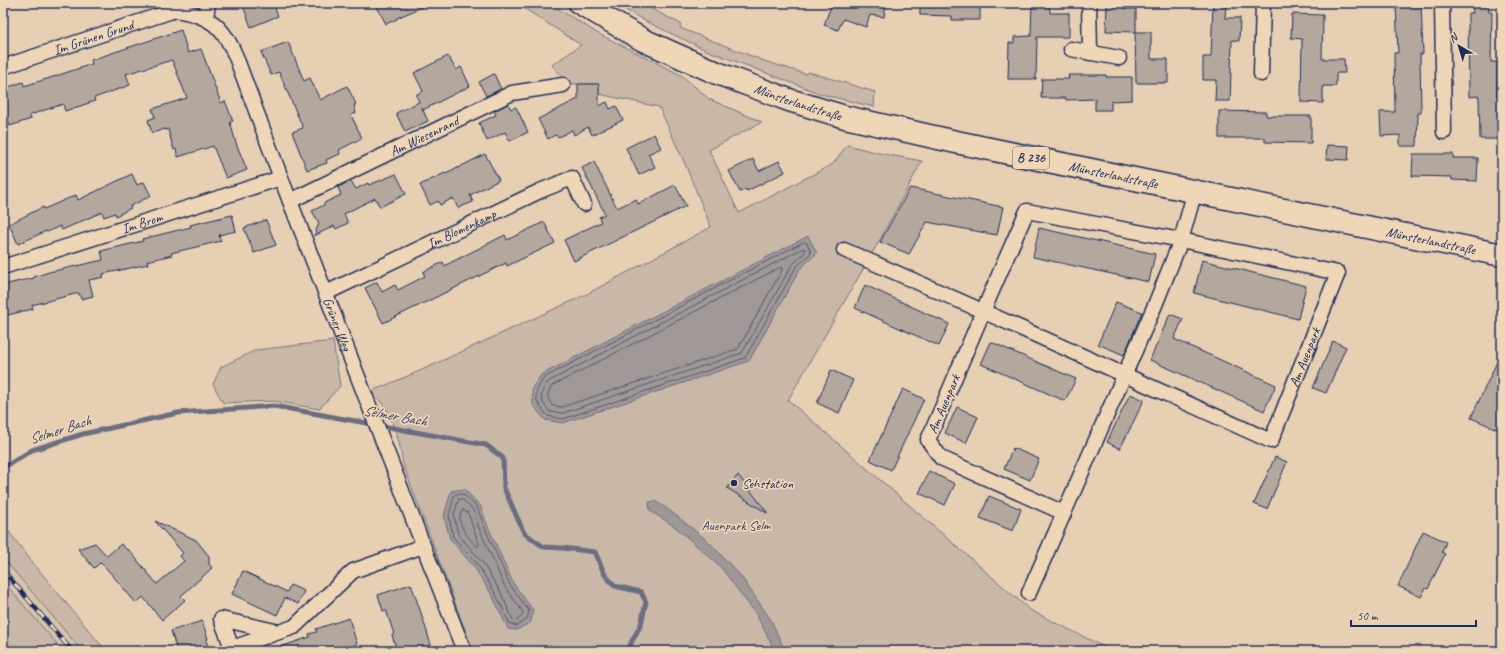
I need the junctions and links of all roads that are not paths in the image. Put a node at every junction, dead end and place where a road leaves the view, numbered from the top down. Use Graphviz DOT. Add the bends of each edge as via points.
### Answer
graph roads {
  1 [pos="208,3"];
  2 [pos="580,3"];
  3 [pos="1089,3"];
  4 [pos="1263,3"];
  5 [pos="1442,3"];
  6 [pos="206,18"];
  7 [pos="1071,49"];
  8 [pos="1090,52"];
  9 [pos="1119,58"];
  10 [pos="3,67"];
  11 [pos="1261,74"];
  12 [pos="563,85"];
  13 [pos="1444,132"];
  14 [pos="281,178"];
  15 [pos="1195,191"];
  16 [pos="290,201"];
  17 [pos="584,204"];
  18 [pos="1181,240"];
  19 [pos="844,250"];
  20 [pos="1502,255"];
  21 [pos="3,267"];
  22 [pos="326,293"];
  23 [pos="983,311"];
  24 [pos="1124,375"];
  25 [pos="1064,513"];
  26 [pos="423,546"];
  27 [pos="1029,593"];
  28 [pos="279,632"];
  29 [pos="464,651"];
  1 -- 6 [label="street"];
  2 -- 15 [label="main road, Münsterlandstraße / B 236" via="643,40 717,73 789,100 879,125"];
  3 -- 8 [label="street"];
  4 -- 11 [label="street"];
  5 -- 13 [label="street"];
  6 -- 10 [label="street, Im Grünen Grund" via="192,12 175,10"];
  6 -- 14 [label="street, Grüner Weg" via="221,30 230,42"];
  7 -- 8 [label="street"];
  8 -- 9 [label="street"];
  12 -- 16 [label="street, Am Wiesenrand" via="512,93"];
  14 -- 16 [label="street, Grüner Weg"];
  14 -- 21 [label="street, Im Brom"];
  15 -- 18 [label="street"];
  15 -- 20 [label="main road, Münsterlandstraße / B 236"];
  16 -- 22 [label="street, Grüner Weg"];
  17 -- 22 [label="street, Im Blomenkamp" via="572,178"];
  18 -- 23 [label="street, Am Auenpark" via="1027,212"];
  18 -- 24 [label="street"];
  18 -- 24 [label="street, Am Auenpark" via="1338,273 1271,441"];
  19 -- 23 [label="street, Am Auenpark"];
  22 -- 26 [label="street, Grüner Weg"];
  23 -- 24 [label="street, Am Auenpark"];
  23 -- 25 [label="street, Am Auenpark" via="928,440 941,458"];
  24 -- 25 [label="street"];
  25 -- 27 [label="street"];
  26 -- 28 [label="street" via="353,571 294,627"];
  26 -- 29 [label="street, Grüner Weg"];
}
